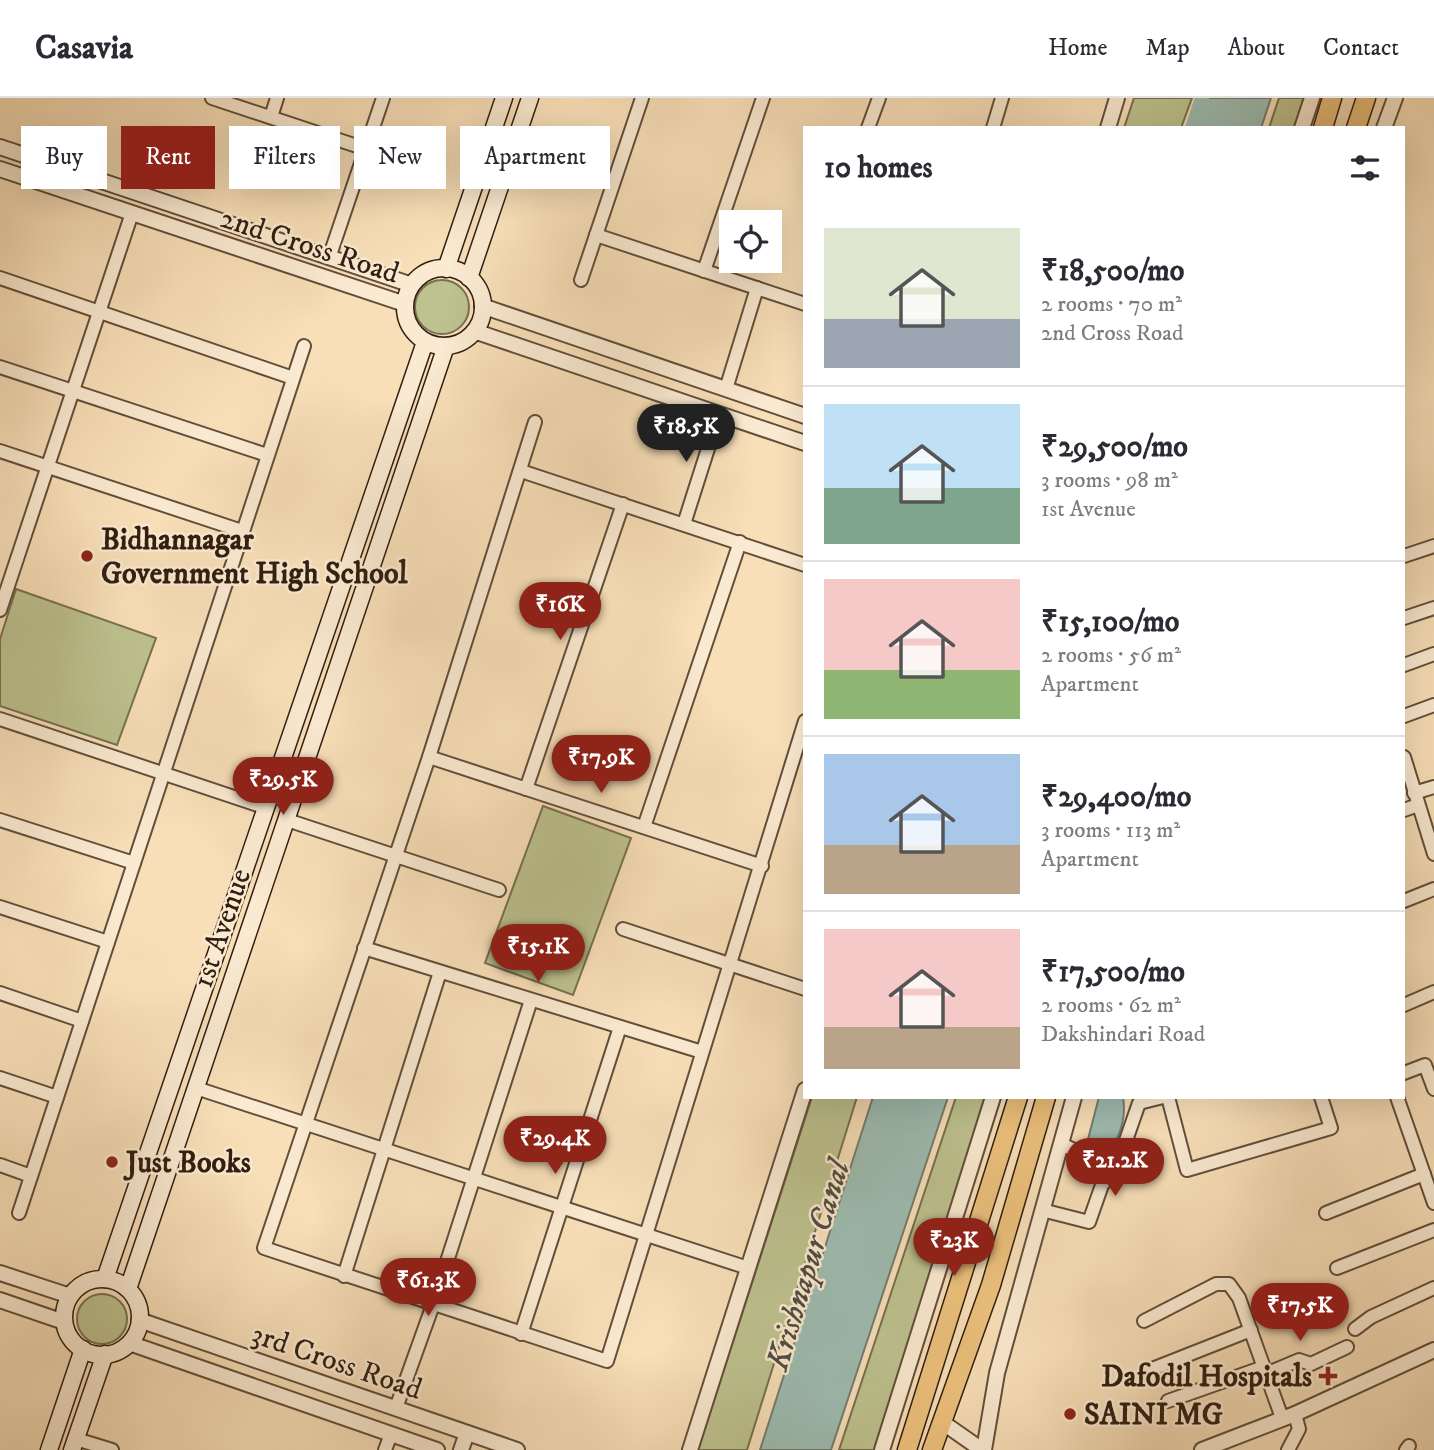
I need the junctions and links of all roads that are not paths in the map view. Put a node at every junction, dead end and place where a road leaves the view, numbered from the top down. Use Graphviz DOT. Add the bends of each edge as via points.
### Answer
graph roads {
  1 [pos="212,98"];
  2 [pos="277,98"];
  3 [pos="383,98"];
  4 [pos="504,98"];
  5 [pos="530,98"];
  6 [pos="642,98"];
  7 [pos="763,98"];
  8 [pos="879,98"];
  9 [pos="1002,98"];
  10 [pos="1117,98"];
  11 [pos="1312,98"];
  12 [pos="1332,98"];
  13 [pos="1366,98"];
  14 [pos="1395,98"];
  15 [pos="271,117"];
  16 [pos="374,126"];
  17 [pos="870,126"];
  18 [pos="994,126"];
  19 [pos="1109,126"];
  20 [pos="1304,126"];
  21 [pos="1324,126"];
  22 [pos="1357,126"];
  23 [pos="1385,126"];
  24 [pos="354,145"];
  25 [pos="0,147"];
  26 [pos="0,169"];
  27 [pos="354,184"];
  28 [pos="132,213"];
  29 [pos="596,235"];
  30 [pos="286,243"];
  31 [pos="329,258"];
  32 [pos="281,263"];
  33 [pos="446,269"];
  34 [pos="704,271"];
  35 [pos="0,278"];
  36 [pos="469,278"];
  37 [pos="581,280"];
  38 [pos="412,285"];
  39 [pos="757,288"];
  40 [pos="803,303"];
  41 [pos="405,304"];
  42 [pos="482,306"];
  43 [pos="98,311"];
  44 [pos="474,331"];
  45 [pos="425,342"];
  46 [pos="304,346"];
  47 [pos="446,346"];
  48 [pos="0,367"];
  49 [pos="667,369"];
  50 [pos="293,378"];
  51 [pos="726,389"];
  52 [pos="71,391"];
  53 [pos="657,394"];
  54 [pos="719,414"];
  55 [pos="803,415"];
  56 [pos="536,422"];
  57 [pos="803,438"];
  58 [pos="0,451"];
  59 [pos="267,455"];
  60 [pos="45,466"];
  61 [pos="522,471"];
  62 [pos="623,505"];
  63 [pos="684,524"];
  64 [pos="242,531"];
  65 [pos="740,542"];
  66 [pos="1434,546"];
  67 [pos="1405,556"];
  68 [pos="803,564"];
  69 [pos="1434,608"];
  70 [pos="0,610"];
  71 [pos="1405,618"];
  72 [pos="1434,654"];
  73 [pos="1405,665"];
  74 [pos="1434,705"];
  75 [pos="1405,716"];
  76 [pos="0,719"];
  77 [pos="803,728"];
  78 [pos="429,757"];
  79 [pos="1405,760"];
  80 [pos="163,774"];
  81 [pos="1434,787"];
  82 [pos="526,789"];
  83 [pos="1416,799"];
  84 [pos="267,808"];
  85 [pos="1405,809"];
  86 [pos="0,820"];
  87 [pos="287,820"];
  88 [pos="644,827"];
  89 [pos="1434,854"];
  90 [pos="395,858"];
  91 [pos="134,863"];
  92 [pos="762,866"];
  93 [pos="1434,889"];
  94 [pos="499,890"];
  95 [pos="1405,901"];
  96 [pos="0,906"];
  97 [pos="623,929"];
  98 [pos="108,942"];
  99 [pos="364,948"];
  100 [pos="730,964"];
  101 [pos="440,972"];
  102 [pos="803,988"];
  103 [pos="1434,992"];
  104 [pos="0,993"];
  105 [pos="531,1000"];
  106 [pos="1405,1005"];
  107 [pos="82,1021"];
  108 [pos="620,1027"];
  109 [pos="702,1052"];
  110 [pos="1405,1073"];
  111 [pos="0,1078"];
  112 [pos="196,1088"];
  113 [pos="1434,1088"];
  114 [pos="803,1096"];
  115 [pos="57,1097"];
  116 [pos="992,1099"];
  117 [pos="1017,1099"];
  118 [pos="1045,1099"];
  119 [pos="1073,1099"];
  120 [pos="1156,1099"];
  121 [pos="1166,1099"];
  122 [pos="1322,1099"];
  123 [pos="1398,1099"];
  124 [pos="305,1122"];
  125 [pos="1061,1144"];
  126 [pos="384,1148"];
  127 [pos="0,1165"];
  128 [pos="1116,1169"];
  129 [pos="1424,1174"];
  130 [pos="31,1176"];
  131 [pos="474,1178"];
  132 [pos="993,1184"];
  133 [pos="1019,1188"];
  134 [pos="1434,1203"];
  135 [pos="562,1207"];
  136 [pos="1042,1210"];
  137 [pos="19,1213"];
  138 [pos="1326,1213"];
  139 [pos="1434,1230"];
  140 [pos="646,1234"];
  141 [pos="748,1268"];
  142 [pos="1337,1268"];
  143 [pos="0,1273"];
  144 [pos="344,1276"];
  145 [pos="105,1279"];
  146 [pos="1434,1288"];
  147 [pos="128,1289"];
  148 [pos="70,1296"];
  149 [pos="0,1300"];
  150 [pos="434,1302"];
  151 [pos="139,1321"];
  152 [pos="1144,1321"];
  153 [pos="64,1322"];
  154 [pos="1355,1329"];
  155 [pos="1251,1330"];
  156 [pos="521,1334"];
  157 [pos="129,1343"];
  158 [pos="1347,1347"];
  159 [pos="83,1349"];
  160 [pos="1434,1350"];
  161 [pos="105,1354"];
  162 [pos="1265,1370"];
  163 [pos="1147,1371"];
  164 [pos="319,1384"];
  165 [pos="1168,1401"];
  166 [pos="311,1408"];
  167 [pos="396,1408"];
  168 [pos="1288,1416"];
  169 [pos="942,1422"];
  170 [pos="467,1433"];
  171 [pos="391,1434"];
  172 [pos="74,1444"];
  173 [pos="49,1450"];
  174 [pos="112,1450"];
  175 [pos="385,1450"];
  176 [pos="437,1450"];
  177 [pos="461,1450"];
  178 [pos="517,1450"];
  179 [pos="690,1450"];
  180 [pos="882,1450"];
  181 [pos="907,1450"];
  182 [pos="932,1450"];
  183 [pos="983,1450"];
  184 [pos="1202,1450"];
  185 [pos="1288,1450"];
  1 -- 15 [label="street"];
  2 -- 15 [label="street"];
  3 -- 16 [label="street"];
  4 -- 33 [label="main road"];
  5 -- 36 [label="main road"];
  6 -- 29 [label="street"];
  7 -- 34 [label="street"];
  8 -- 17 [label="street"];
  9 -- 18 [label="street"];
  10 -- 19 [label="street"];
  11 -- 20 [label="street"];
  12 -- 21 [label="main road"];
  13 -- 22 [label="main road"];
  14 -- 23 [label="street"];
  15 -- 24 [label="street"];
  25 -- 30 [label="street"];
  26 -- 28 [label="street, 2nd Cross Road"];
  27 -- 31 [label="street"];
  28 -- 32 [label="street, 2nd Cross Road"];
  28 -- 43 [label="street"];
  29 -- 34 [label="street"];
  29 -- 37 [label="street"];
  30 -- 31 [label="street"];
  30 -- 32 [label="street"];
  31 -- 38 [label="street"];
  32 -- 41 [label="street, 2nd Cross Road"];
  33 -- 36 [label="main road"];
  33 -- 38 [label="main road" via="427,272"];
  34 -- 39 [label="street"];
  35 -- 43 [label="street"];
  36 -- 42 [label="main road"];
  38 -- 41 [label="main road"];
  39 -- 40 [label="street"];
  39 -- 51 [label="street"];
  41 -- 45 [label="main road" via="406,319"];
  42 -- 44 [label="main road"];
  42 -- 49 [label="street"];
  43 -- 50 [label="street"];
  43 -- 52 [label="street"];
  44 -- 47 [label="main road" via="462,342"];
  44 -- 53 [label="street"];
  45 -- 47 [label="main road"];
  45 -- 84 [label="main road"];
  46 -- 50 [label="street"];
  47 -- 87 [label="main road, 1st Avenue"];
  48 -- 52 [label="street"];
  49 -- 51 [label="street"];
  49 -- 53 [label="street"];
  50 -- 59 [label="street"];
  51 -- 55 [label="street"];
  52 -- 59 [label="street"];
  52 -- 60 [label="street"];
  53 -- 54 [label="street"];
  54 -- 57 [label="street"];
  54 -- 63 [label="street"];
  56 -- 61 [label="street"];
  58 -- 60 [label="street"];
  59 -- 64 [label="street"];
  60 -- 64 [label="street"];
  60 -- 70 [label="street"];
  61 -- 62 [label="street"];
  61 -- 78 [label="street"];
  62 -- 63 [label="street"];
  62 -- 82 [label="street"];
  63 -- 65 [label="street"];
  64 -- 80 [label="street"];
  65 -- 68 [label="street"];
  65 -- 88 [label="street"];
  66 -- 67 [label="street"];
  69 -- 71 [label="street"];
  72 -- 73 [label="street"];
  74 -- 75 [label="street"];
  76 -- 80 [label="street"];
  77 -- 92 [label="street"];
  78 -- 82 [label="street"];
  78 -- 90 [label="street"];
  79 -- 83 [label="street"];
  80 -- 84 [label="street"];
  80 -- 91 [label="street"];
  81 -- 83 [label="street"];
  82 -- 88 [label="street"];
  83 -- 85 [label="street"];
  83 -- 89 [label="street"];
  84 -- 145 [label="main road"];
  86 -- 91 [label="street"];
  87 -- 90 [label="street"];
  87 -- 112 [label="main road, 1st Avenue"];
  88 -- 92 [label="street"];
  90 -- 94 [label="street"];
  90 -- 99 [label="street"];
  91 -- 98 [label="street"];
  92 -- 100 [label="street"];
  93 -- 95 [label="street"];
  96 -- 98 [label="street"];
  97 -- 100 [label="street"];
  98 -- 107 [label="street"];
  99 -- 101 [label="street"];
  99 -- 124 [label="street"];
  100 -- 102 [label="street"];
  100 -- 109 [label="street"];
  101 -- 105 [label="street"];
  101 -- 126 [label="street"];
  103 -- 106 [label="street"];
  104 -- 107 [label="street"];
  105 -- 108 [label="street"];
  105 -- 131 [label="street"];
  107 -- 115 [label="street"];
  108 -- 109 [label="street"];
  108 -- 135 [label="street"];
  109 -- 140 [label="street"];
  110 -- 113 [label="street" via="1425,1065"];
  111 -- 115 [label="street"];
  112 -- 124 [label="street"];
  112 -- 147 [label="main road, 1st Avenue"];
  114 -- 141 [label="street"];
  115 -- 130 [label="street"];
  116 -- 180 [label="street"];
  117 -- 132 [label="main road"];
  118 -- 133 [label="main road"];
  119 -- 125 [label="street"];
  120 -- 128 [label="street" via="1139,1103"];
  121 -- 122 [label="street" via="1187,1170 1331,1128"];
  123 -- 129 [label="street"];
  124 -- 126 [label="street"];
  124 -- 144 [label="street" via="264,1248"];
  125 -- 128 [label="street"];
  125 -- 136 [label="street"];
  126 -- 131 [label="street"];
  126 -- 144 [label="street"];
  127 -- 130 [label="street"];
  128 -- 136 [label="street" via="1102,1185 1089,1222"];
  129 -- 134 [label="street"];
  129 -- 138 [label="street"];
  130 -- 137 [label="street"];
  131 -- 135 [label="street"];
  131 -- 150 [label="street"];
  132 -- 133 [label="main road"];
  132 -- 181 [label="main road"];
  133 -- 169 [label="main road" via="991,1285"];
  135 -- 140 [label="street"];
  135 -- 156 [label="street"];
  136 -- 183 [label="street" via="997,1373"];
  139 -- 142 [label="street"];
  140 -- 141 [label="street"];
  140 -- 156 [label="street" via="607,1361"];
  141 -- 179 [label="street"];
  143 -- 148 [label="street"];
  144 -- 150 [label="street"];
  145 -- 147 [label="main road"];
  145 -- 148 [label="main road" via="85,1283"];
  146 -- 154 [label="street"];
  147 -- 151 [label="main road" via="137,1303"];
  148 -- 153 [label="main road"];
  149 -- 153 [label="street"];
  150 -- 156 [label="street"];
  150 -- 167 [label="street"];
  151 -- 157 [label="main road"];
  151 -- 164 [label="street, 3rd Cross Road"];
  152 -- 155 [label="street" via="1225,1283 1239,1298"];
  153 -- 159 [label="main road"];
  155 -- 162 [label="street"];
  155 -- 163 [label="street"];
  157 -- 161 [label="main road"];
  157 -- 166 [label="street, 3rd Cross Road"];
  158 -- 162 [label="street" via="1311,1364 1299,1360"];
  159 -- 161 [label="main road"];
  159 -- 173 [label="main road"];
  160 -- 168 [label="street"];
  161 -- 172 [label="main road"];
  162 -- 165 [label="street"];
  162 -- 168 [label="street"];
  164 -- 166 [label="street"];
  164 -- 167 [label="street, 3rd Cross Road"];
  166 -- 171 [label="street, 3rd Cross Road"];
  167 -- 170 [label="street, 3rd Cross Road"];
  168 -- 184 [label="street"];
  168 -- 185 [label="street" via="1299,1429"];
  169 -- 182 [label="main road"];
  169 -- 183 [label="street"];
  170 -- 177 [label="street"];
  170 -- 178 [label="street, 3rd Cross Road"];
  171 -- 175 [label="street"];
  171 -- 176 [label="street, 3rd Cross Road"];
  172 -- 174 [label="street"];
}
